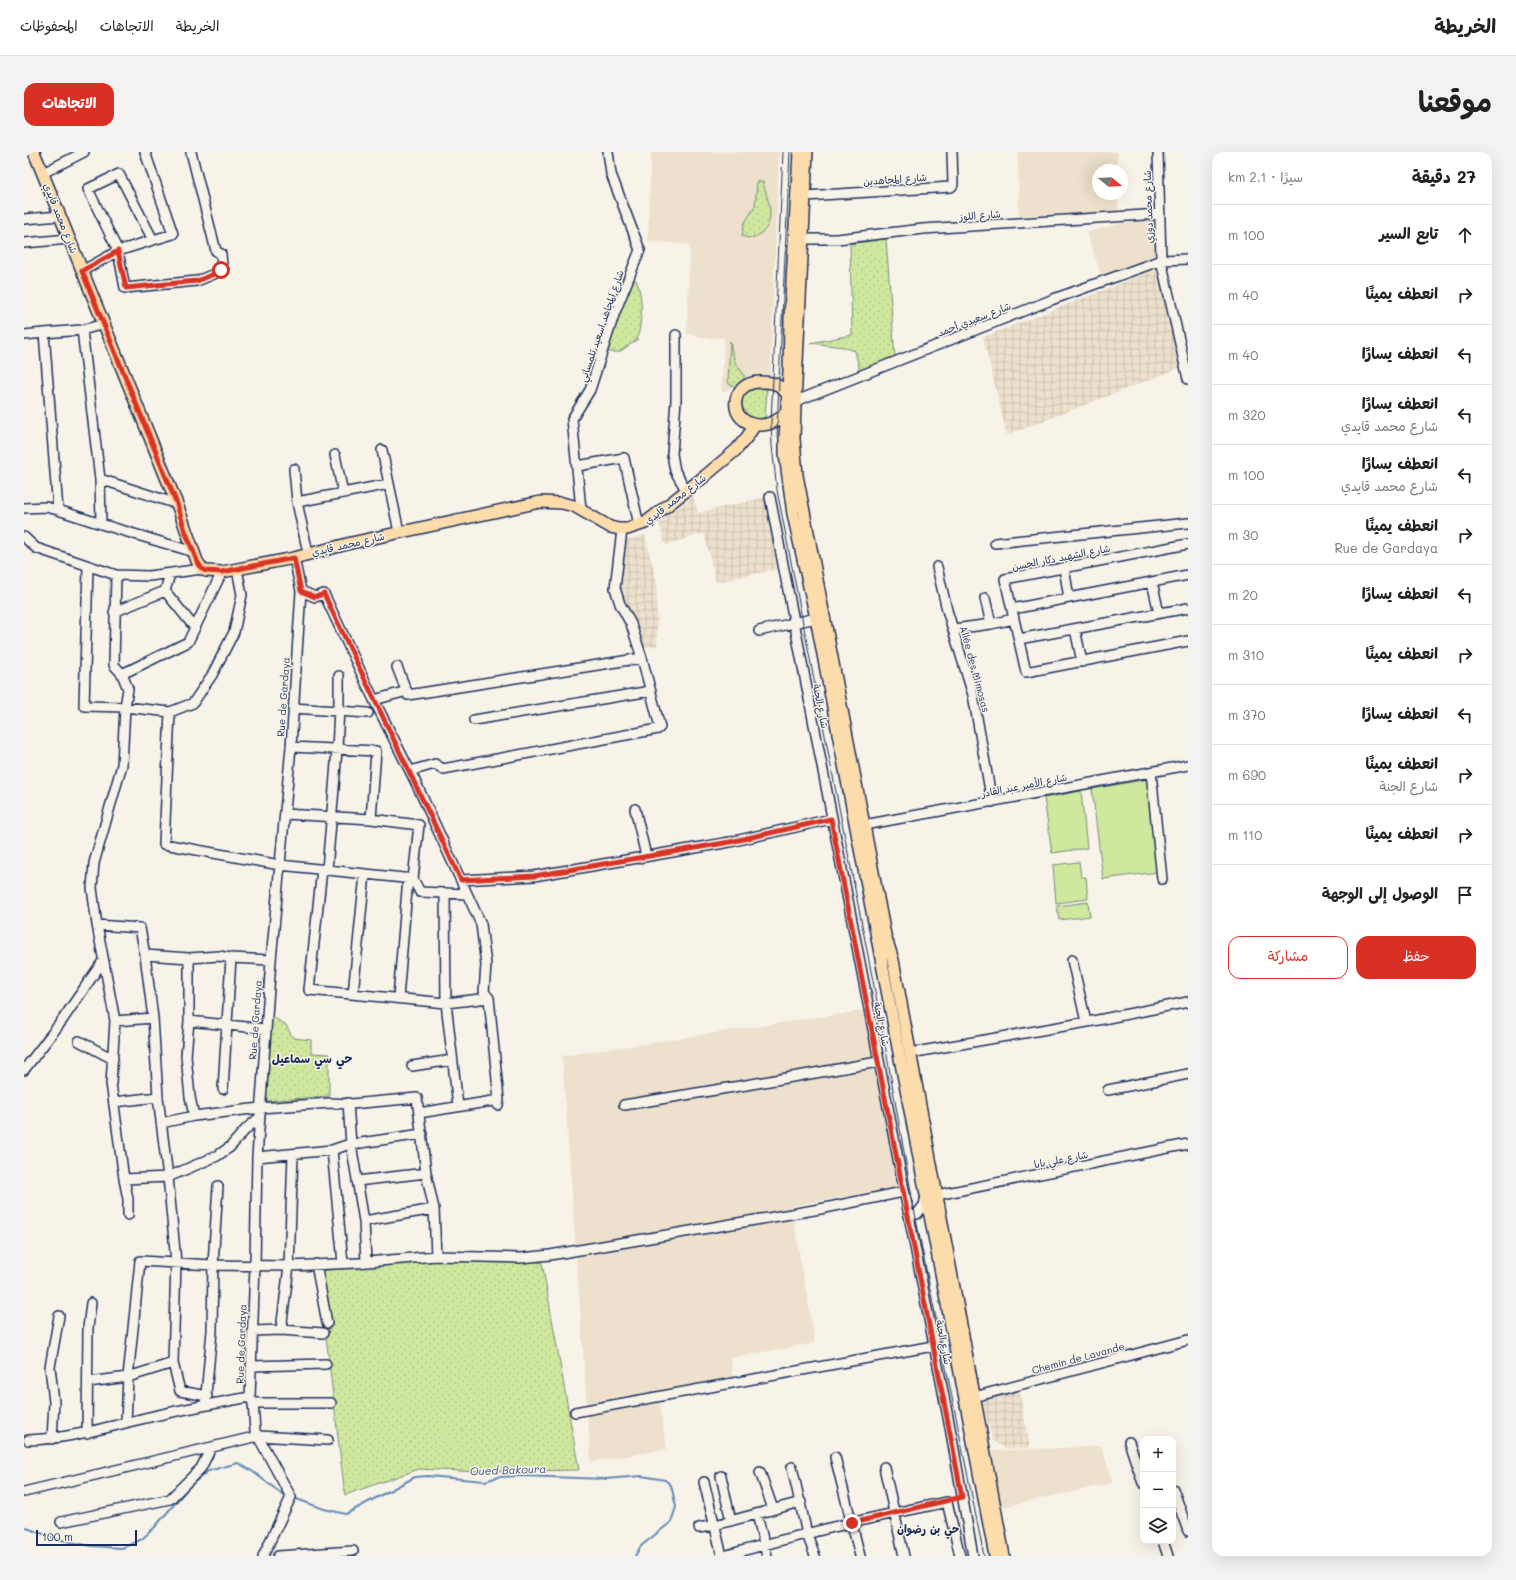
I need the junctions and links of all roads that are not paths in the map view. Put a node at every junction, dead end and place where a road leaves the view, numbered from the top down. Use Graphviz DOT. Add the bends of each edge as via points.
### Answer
graph roads {
  1 [pos="34,152"];
  2 [pos="84,152"];
  3 [pos="145,152"];
  4 [pos="191,152"];
  5 [pos="608,152"];
  6 [pos="799,152"];
  7 [pos="807,152"];
  8 [pos="952,152"];
  9 [pos="1158,152"];
  10 [pos="43,172"];
  11 [pos="805,196"];
  12 [pos="1160,214"];
  13 [pos="60,216"];
  14 [pos="24,219"];
  15 [pos="69,239"];
  16 [pos="803,239"];
  17 [pos="153,240"];
  18 [pos="24,243"];
  19 [pos="118,251"];
  20 [pos="1188,259"];
  21 [pos="1161,260"];
  22 [pos="82,271"];
  23 [pos="104,324"];
  24 [pos="82,330"];
  25 [pos="44,333"];
  26 [pos="24,335"];
  27 [pos="676,335"];
  28 [pos="789,371"];
  29 [pos="1188,379"];
  30 [pos="770,382"];
  31 [pos="793,400"];
  32 [pos="787,413"];
  33 [pos="742,420"];
  34 [pos="755,424"];
  35 [pos="768,425"];
  36 [pos="785,439"];
  37 [pos="739,446"];
  38 [pos="382,450"];
  39 [pos="335,455"];
  40 [pos="577,466"];
  41 [pos="294,469"];
  42 [pos="100,479"];
  43 [pos="389,484"];
  44 [pos="686,490"];
  45 [pos="343,493"];
  46 [pos="770,497"];
  47 [pos="297,502"];
  48 [pos="177,504"];
  49 [pos="24,508"];
  50 [pos="581,509"];
  51 [pos="58,510"];
  52 [pos="1188,523"];
  53 [pos="101,524"];
  54 [pos="639,525"];
  55 [pos="622,530"];
  56 [pos="399,532"];
  57 [pos="24,537"];
  58 [pos="995,544"];
  59 [pos="1188,544"];
  60 [pos="194,552"];
  61 [pos="308,554"];
  62 [pos="294,558"];
  63 [pos="88,567"];
  64 [pos="937,567"];
  65 [pos="1064,568"];
  66 [pos="202,569"];
  67 [pos="237,569"];
  68 [pos="222,572"];
  69 [pos="170,574"];
  70 [pos="116,575"];
  71 [pos="1188,575"];
  72 [pos="1152,582"];
  73 [pos="165,591"];
  74 [pos="301,591"];
  75 [pos="985,598"];
  76 [pos="1069,598"];
  77 [pos="1188,608"];
  78 [pos="114,612"];
  79 [pos="1013,614"];
  80 [pos="1159,614"];
  81 [pos="816,618"];
  82 [pos="794,623"];
  83 [pos="990,624"];
  84 [pos="195,628"];
  85 [pos="954,629"];
  86 [pos="1075,629"];
  87 [pos="759,632"];
  88 [pos="1018,639"];
  89 [pos="1188,641"];
  90 [pos="642,658"];
  91 [pos="1082,662"];
  92 [pos="397,667"];
  93 [pos="122,674"];
  94 [pos="339,676"];
  95 [pos="407,691"];
  96 [pos="651,691"];
  97 [pos="374,700"];
  98 [pos="125,707"];
  99 [pos="293,708"];
  100 [pos="339,711"];
  101 [pos="170,712"];
  102 [pos="368,713"];
  103 [pos="474,720"];
  104 [pos="291,747"];
  105 [pos="337,749"];
  106 [pos="1188,766"];
  107 [pos="410,771"];
  108 [pos="1151,772"];
  109 [pos="992,802"];
  110 [pos="635,809"];
  111 [pos="284,814"];
  112 [pos="332,817"];
  113 [pos="371,819"];
  114 [pos="831,819"];
  115 [pos="864,825"];
  116 [pos="646,856"];
  117 [pos="280,865"];
  118 [pos="324,869"];
  119 [pos="365,874"];
  120 [pos="410,878"];
  121 [pos="1162,879"];
  122 [pos="461,880"];
  123 [pos="445,893"];
  124 [pos="467,894"];
  125 [pos="97,925"];
  126 [pos="145,955"];
  127 [pos="189,958"];
  128 [pos="231,958"];
  129 [pos="271,960"];
  130 [pos="1072,960"];
  131 [pos="103,961"];
  132 [pos="354,994"];
  133 [pos="398,998"];
  134 [pos="488,998"];
  135 [pos="1188,1002"];
  136 [pos="446,1003"];
  137 [pos="153,1018"];
  138 [pos="115,1021"];
  139 [pos="189,1022"];
  140 [pos="1086,1022"];
  141 [pos="228,1026"];
  142 [pos="266,1029"];
  143 [pos="79,1042"];
  144 [pos="910,1053"];
  145 [pos="113,1059"];
  146 [pos="452,1060"];
  147 [pos="878,1062"];
  148 [pos="412,1066"];
  149 [pos="24,1070"];
  150 [pos="1188,1074"];
  151 [pos="223,1089"];
  152 [pos="1108,1090"];
  153 [pos="158,1098"];
  154 [pos="114,1102"];
  155 [pos="348,1103"];
  156 [pos="624,1104"];
  157 [pos="458,1106"];
  158 [pos="260,1108"];
  159 [pos="419,1113"];
  160 [pos="194,1116"];
  161 [pos="259,1118"];
  162 [pos="161,1123"];
  163 [pos="422,1134"];
  164 [pos="351,1144"];
  165 [pos="1188,1144"];
  166 [pos="332,1150"];
  167 [pos="293,1154"];
  168 [pos="256,1157"];
  169 [pos="426,1173"];
  170 [pos="168,1177"];
  171 [pos="124,1180"];
  172 [pos="357,1181"];
  173 [pos="218,1186"];
  174 [pos="903,1192"];
  175 [pos="937,1195"];
  176 [pos="926,1196"];
  177 [pos="434,1209"];
  178 [pos="128,1215"];
  179 [pos="913,1215"];
  180 [pos="364,1221"];
  181 [pos="931,1225"];
  182 [pos="436,1256"];
  183 [pos="176,1262"];
  184 [pos="366,1262"];
  185 [pos="343,1263"];
  186 [pos="316,1264"];
  187 [pos="213,1265"];
  188 [pos="255,1265"];
  189 [pos="289,1266"];
  190 [pos="91,1303"];
  191 [pos="59,1316"];
  192 [pos="327,1323"];
  193 [pos="282,1330"];
  194 [pos="252,1331"];
  195 [pos="323,1333"];
  196 [pos="1188,1340"];
  197 [pos="933,1346"];
  198 [pos="173,1363"];
  199 [pos="326,1364"];
  200 [pos="251,1366"];
  201 [pos="128,1376"];
  202 [pos="88,1382"];
  203 [pos="974,1397"];
  204 [pos="206,1400"];
  205 [pos="252,1400"];
  206 [pos="331,1403"];
  207 [pos="575,1412"];
  208 [pos="126,1423"];
  209 [pos="87,1433"];
  210 [pos="258,1436"];
  211 [pos="52,1439"];
  212 [pos="28,1440"];
  213 [pos="328,1440"];
  214 [pos="1129,1442"];
  215 [pos="211,1448"];
  216 [pos="835,1457"];
  217 [pos="792,1467"];
  218 [pos="884,1467"];
  219 [pos="760,1472"];
  220 [pos="1140,1474"];
  221 [pos="721,1476"];
  222 [pos="704,1482"];
  223 [pos="24,1492"];
  224 [pos="962,1497"];
  225 [pos="1176,1497"];
  226 [pos="801,1502"];
  227 [pos="947,1502"];
  228 [pos="772,1509"];
  229 [pos="893,1513"];
  230 [pos="757,1514"];
  231 [pos="731,1521"];
  232 [pos="61,1522"];
  233 [pos="852,1523"];
  234 [pos="715,1525"];
  235 [pos="700,1528"];
  236 [pos="1188,1531"];
  237 [pos="808,1534"];
  238 [pos="764,1544"];
  239 [pos="1164,1544"];
  240 [pos="353,1551"];
  241 [pos="263,1556"];
  242 [pos="278,1556"];
  243 [pos="723,1556"];
  244 [pos="767,1556"];
  245 [pos="815,1556"];
  246 [pos="860,1556"];
  247 [pos="904,1556"];
  248 [pos="960,1556"];
  249 [pos="973,1556"];
  250 [pos="995,1556"];
  251 [pos="1004,1556"];
  252 [pos="1168,1556"];
  1 -- 10 [label="main road, شارع محمد قايدي"];
  2 -- 10 [label="street"];
  3 -- 17 [label="street" via="173,234"];
  4 -- 19 [label="street" via="216,251 221,254 221,270 197,281 126,288"];
  5 -- 40 [label="street, شارع المجاهد اسعيد تلمساني" via="611,174 640,250 615,312 590,390 572,419"];
  6 -- 28 [label="main road"];
  7 -- 11 [label="main road"];
  8 -- 11 [label="street, شارع المجاهدين" via="952,186"];
  9 -- 12 [label="street, شارع محمد دوزي"];
  10 -- 13 [label="main road, شارع محمد قايدي"];
  11 -- 16 [label="main road"];
  12 -- 16 [label="street, شارع اللوز" via="923,230 837,239"];
  12 -- 21 [label="street, شارع محمد دوزي"];
  13 -- 14 [label="street"];
  13 -- 15 [label="main road, شارع محمد قايدي"];
  15 -- 18 [label="street"];
  15 -- 22 [label="main road, شارع محمد قايدي"];
  16 -- 31 [label="main road"];
  17 -- 19 [label="street"];
  17 -- 19 [label="street" via="119,174 88,189"];
  19 -- 22 [label="street"];
  20 -- 21 [label="street, شارع سعيدي أحمد"];
  21 -- 29 [label="street, شارع محمد دوزي"];
  21 -- 31 [label="street, شارع سعيدي أحمد"];
  22 -- 23 [label="main road, شارع محمد قايدي"];
  23 -- 24 [label="street"];
  23 -- 48 [label="main road, شارع محمد قايدي"];
  24 -- 25 [label="street"];
  24 -- 42 [label="street"];
  25 -- 26 [label="street"];
  25 -- 51 [label="street"];
  27 -- 44 [label="street" via="676,400 672,454 674,471"];
  28 -- 30 [label="main road" via="779,381"];
  28 -- 31 [label="main road"];
  30 -- 31 [label="main road" via="779,386"];
  30 -- 33 [label="main road" via="750,383 739,393 735,405"];
  31 -- 32 [label="main road"];
  31 -- 115 [label="main road" via="797,475"];
  32 -- 35 [label="main road"];
  32 -- 36 [label="main road"];
  33 -- 34 [label="main road"];
  33 -- 37 [label="main road" via="743,433"];
  34 -- 35 [label="main road"];
  34 -- 37 [label="main road, شارع محمد قايدي"];
  35 -- 36 [label="main road" via="775,428"];
  36 -- 81 [label="main road" via="794,514"];
  37 -- 44 [label="main road, شارع محمد قايدي"];
  38 -- 43 [label="street"];
  39 -- 45 [label="street"];
  40 -- 50 [label="street, شارع المجاهد اسعيد تلمساني"];
  40 -- 54 [label="street" via="624,458"];
  41 -- 47 [label="street"];
  42 -- 48 [label="street"];
  42 -- 53 [label="street"];
  43 -- 45 [label="street"];
  43 -- 56 [label="street"];
  44 -- 54 [label="main road, شارع محمد قايدي"];
  45 -- 47 [label="street"];
  46 -- 82 [label="street, شارع الجنة"];
  47 -- 61 [label="street"];
  48 -- 60 [label="main road, شارع محمد قايدي"];
  49 -- 51 [label="street" via="46,507"];
  50 -- 55 [label="main road, شارع محمد قايدي" via="605,524"];
  50 -- 56 [label="main road, شارع محمد قايدي" via="562,503 534,502"];
  51 -- 53 [label="street"];
  52 -- 58 [label="street"];
  53 -- 60 [label="street"];
  54 -- 55 [label="main road, شارع محمد قايدي"];
  55 -- 90 [label="street" via="615,588"];
  56 -- 61 [label="main road, شارع محمد قايدي"];
  57 -- 63 [label="street" via="36,548"];
  59 -- 65 [label="street, شارع الشهيد دكار الحسن"];
  60 -- 66 [label="main road, شارع محمد قايدي"];
  61 -- 62 [label="main road, شارع محمد قايدي"];
  62 -- 67 [label="main road, شارع محمد قايدي"];
  62 -- 74 [label="street, Rue de Gardaya"];
  63 -- 70 [label="street"];
  63 -- 98 [label="street" via="84,706"];
  64 -- 85 [label="street, Allée des Mimosas"];
  65 -- 76 [label="street"];
  65 -- 79 [label="street, شارع الشهيد دكار الحسن" via="1005,580"];
  66 -- 68 [label="main road, شارع محمد قايدي"];
  66 -- 69 [label="street"];
  67 -- 68 [label="main road, شارع محمد قايدي"];
  67 -- 101 [label="street" via="242,595 234,632 212,675 193,703"];
  68 -- 84 [label="street"];
  69 -- 70 [label="street"];
  69 -- 73 [label="street"];
  70 -- 78 [label="street"];
  71 -- 72 [label="street"];
  72 -- 76 [label="street"];
  72 -- 80 [label="street"];
  73 -- 78 [label="street"];
  73 -- 84 [label="street"];
  74 -- 97 [label="street" via="315,597 324,594"];
  74 -- 99 [label="street, Rue de Gardaya"];
  75 -- 83 [label="street"];
  76 -- 79 [label="street"];
  77 -- 80 [label="street"];
  78 -- 93 [label="street" via="114,665"];
  79 -- 83 [label="street"];
  79 -- 88 [label="street, شارع الشهيد دكار الحسن"];
  80 -- 86 [label="street"];
  81 -- 82 [label="street"];
  81 -- 176 [label="main road"];
  82 -- 87 [label="street"];
  82 -- 114 [label="street, شارع الجنة"];
  83 -- 85 [label="street"];
  84 -- 93 [label="street" via="188,642"];
  85 -- 109 [label="street, Allée des Mimosas" via="973,695"];
  86 -- 88 [label="street"];
  86 -- 91 [label="street"];
  88 -- 91 [label="street, شارع الشهيد دكار الحسن" via="1026,672"];
  89 -- 91 [label="street, شارع الشهيد دكار الحسن"];
  90 -- 95 [label="street" via="408,695"];
  90 -- 96 [label="street"];
  92 -- 95 [label="street"];
  93 -- 98 [label="street" via="128,689"];
  94 -- 100 [label="street"];
  95 -- 97 [label="street"];
  96 -- 103 [label="street"];
  96 -- 107 [label="street" via="660,725 658,729 443,769 435,764"];
  97 -- 107 [label="street"];
  98 -- 101 [label="street"];
  98 -- 125 [label="street" via="122,766 94,863 92,888"];
  99 -- 100 [label="street"];
  99 -- 104 [label="street, Rue de Gardaya"];
  100 -- 102 [label="street"];
  100 -- 105 [label="street"];
  101 -- 117 [label="street" via="164,844"];
  104 -- 105 [label="street"];
  104 -- 111 [label="street, Rue de Gardaya"];
  105 -- 112 [label="street"];
  105 -- 113 [label="street" via="376,751"];
  106 -- 108 [label="street, شارع الأمير عبد القادر"];
  107 -- 122 [label="street"];
  108 -- 109 [label="street, شارع الأمير عبد القادر"];
  108 -- 121 [label="street"];
  109 -- 115 [label="street, شارع الأمير عبد القادر"];
  110 -- 116 [label="street"];
  111 -- 112 [label="street"];
  111 -- 117 [label="street, Rue de Gardaya"];
  112 -- 113 [label="street"];
  112 -- 118 [label="street"];
  113 -- 120 [label="street" via="419,825"];
  114 -- 116 [label="street" via="730,842"];
  114 -- 147 [label="street, شارع الجنة"];
  115 -- 144 [label="main road"];
  116 -- 122 [label="street" via="534,876"];
  117 -- 118 [label="street"];
  117 -- 129 [label="street, Rue de Gardaya"];
  118 -- 119 [label="street"];
  118 -- 132 [label="street" via="309,990"];
  119 -- 120 [label="street"];
  119 -- 132 [label="street"];
  120 -- 123 [label="street" via="420,892"];
  120 -- 133 [label="street"];
  122 -- 124 [label="street"];
  123 -- 124 [label="street"];
  123 -- 136 [label="street"];
  124 -- 134 [label="street" via="481,924 486,965 484,992"];
  125 -- 126 [label="street" via="140,928"];
  125 -- 131 [label="street"];
  126 -- 127 [label="street"];
  126 -- 137 [label="street"];
  127 -- 128 [label="street"];
  127 -- 139 [label="street"];
  128 -- 129 [label="street"];
  128 -- 141 [label="street"];
  129 -- 142 [label="street, Rue de Gardaya"];
  130 -- 140 [label="street"];
  131 -- 138 [label="street"];
  131 -- 149 [label="street"];
  132 -- 133 [label="street"];
  133 -- 136 [label="street"];
  134 -- 136 [label="street"];
  134 -- 157 [label="street" via="498,1103"];
  135 -- 140 [label="street"];
  136 -- 146 [label="street"];
  137 -- 138 [label="street"];
  137 -- 153 [label="street"];
  138 -- 145 [label="street"];
  139 -- 141 [label="street"];
  139 -- 160 [label="street" via="186,1056"];
  140 -- 144 [label="street"];
  141 -- 142 [label="street"];
  141 -- 151 [label="street"];
  142 -- 158 [label="street, Rue de Gardaya"];
  143 -- 145 [label="street"];
  144 -- 175 [label="main road"];
  145 -- 154 [label="street" via="111,1083"];
  146 -- 148 [label="street"];
  146 -- 157 [label="street"];
  147 -- 156 [label="street" via="746,1086"];
  147 -- 174 [label="street, شارع الجنة"];
  150 -- 152 [label="street"];
  153 -- 154 [label="street"];
  153 -- 162 [label="street"];
  154 -- 171 [label="street"];
  155 -- 158 [label="street"];
  155 -- 159 [label="street" via="417,1098"];
  155 -- 164 [label="street"];
  157 -- 159 [label="street"];
  158 -- 160 [label="street"];
  158 -- 161 [label="street, Rue de Gardaya"];
  159 -- 163 [label="street"];
  160 -- 162 [label="street"];
  161 -- 168 [label="street, Rue de Gardaya"];
  161 -- 170 [label="street" via="230,1147 217,1156"];
  162 -- 170 [label="street"];
  163 -- 164 [label="street"];
  163 -- 169 [label="street"];
  164 -- 166 [label="street"];
  164 -- 172 [label="street"];
  165 -- 175 [label="street, شارع علي بابا"];
  166 -- 167 [label="street"];
  166 -- 185 [label="street"];
  167 -- 168 [label="street"];
  167 -- 189 [label="street"];
  168 -- 188 [label="street, Rue de Gardaya"];
  169 -- 172 [label="street"];
  169 -- 177 [label="street"];
  170 -- 171 [label="street"];
  170 -- 183 [label="street"];
  171 -- 178 [label="street"];
  172 -- 180 [label="street"];
  173 -- 187 [label="street"];
  174 -- 179 [label="street, شارع الجنة"];
  174 -- 182 [label="street" via="820,1209 550,1255 521,1258"];
  175 -- 203 [label="main road"];
  176 -- 179 [label="street" via="924,1205"];
  176 -- 181 [label="main road"];
  177 -- 180 [label="street"];
  177 -- 182 [label="street"];
  179 -- 181 [label="street"];
  179 -- 197 [label="street, شارع الجنة"];
  180 -- 184 [label="street"];
  181 -- 250 [label="main road"];
  182 -- 184 [label="street"];
  183 -- 187 [label="street"];
  183 -- 198 [label="street"];
  183 -- 201 [label="street" via="140,1261"];
  184 -- 185 [label="street"];
  185 -- 186 [label="street"];
  186 -- 189 [label="street"];
  186 -- 192 [label="street"];
  187 -- 188 [label="street"];
  187 -- 204 [label="street" via="212,1331"];
  188 -- 189 [label="street"];
  188 -- 194 [label="street, Rue de Gardaya"];
  189 -- 193 [label="street"];
  190 -- 202 [label="street" via="88,1328"];
  191 -- 211 [label="street" via="50,1367 54,1402"];
  193 -- 194 [label="street"];
  193 -- 195 [label="street"];
  194 -- 200 [label="street, Rue de Gardaya"];
  196 -- 203 [label="street, Chemin de Lavande"];
  197 -- 207 [label="street"];
  197 -- 224 [label="street, شارع الجنة"];
  198 -- 201 [label="street"];
  198 -- 204 [label="street" via="180,1391"];
  199 -- 200 [label="street"];
  200 -- 205 [label="street, Rue de Gardaya"];
  201 -- 202 [label="street"];
  201 -- 208 [label="street"];
  202 -- 209 [label="street"];
  203 -- 251 [label="main road"];
  204 -- 205 [label="street"];
  204 -- 208 [label="street"];
  205 -- 206 [label="street"];
  205 -- 210 [label="street, Rue de Gardaya" via="255,1431"];
  208 -- 209 [label="street"];
  209 -- 211 [label="street"];
  210 -- 213 [label="street"];
  210 -- 215 [label="street"];
  210 -- 241 [label="street, Rue de Gardaya" via="291,1497"];
  211 -- 212 [label="street"];
  214 -- 220 [label="street"];
  215 -- 223 [label="street"];
  215 -- 232 [label="street" via="201,1468 170,1500"];
  216 -- 233 [label="street"];
  217 -- 226 [label="street"];
  218 -- 229 [label="street"];
  219 -- 228 [label="street"];
  221 -- 231 [label="street"];
  222 -- 234 [label="street"];
  224 -- 227 [label="street"];
  224 -- 249 [label="street, شارع الجنة"];
  225 -- 236 [label="street"];
  226 -- 228 [label="street"];
  226 -- 237 [label="street"];
  227 -- 229 [label="street"];
  227 -- 248 [label="street"];
  228 -- 230 [label="street"];
  229 -- 233 [label="street"];
  229 -- 247 [label="street"];
  230 -- 231 [label="street"];
  230 -- 238 [label="street"];
  231 -- 234 [label="street"];
  233 -- 237 [label="street"];
  233 -- 246 [label="street"];
  234 -- 235 [label="street"];
  234 -- 243 [label="street"];
  237 -- 238 [label="street"];
  237 -- 245 [label="street"];
  238 -- 243 [label="street"];
  238 -- 244 [label="street"];
  239 -- 252 [label="street"];
  240 -- 242 [label="street"];
}
